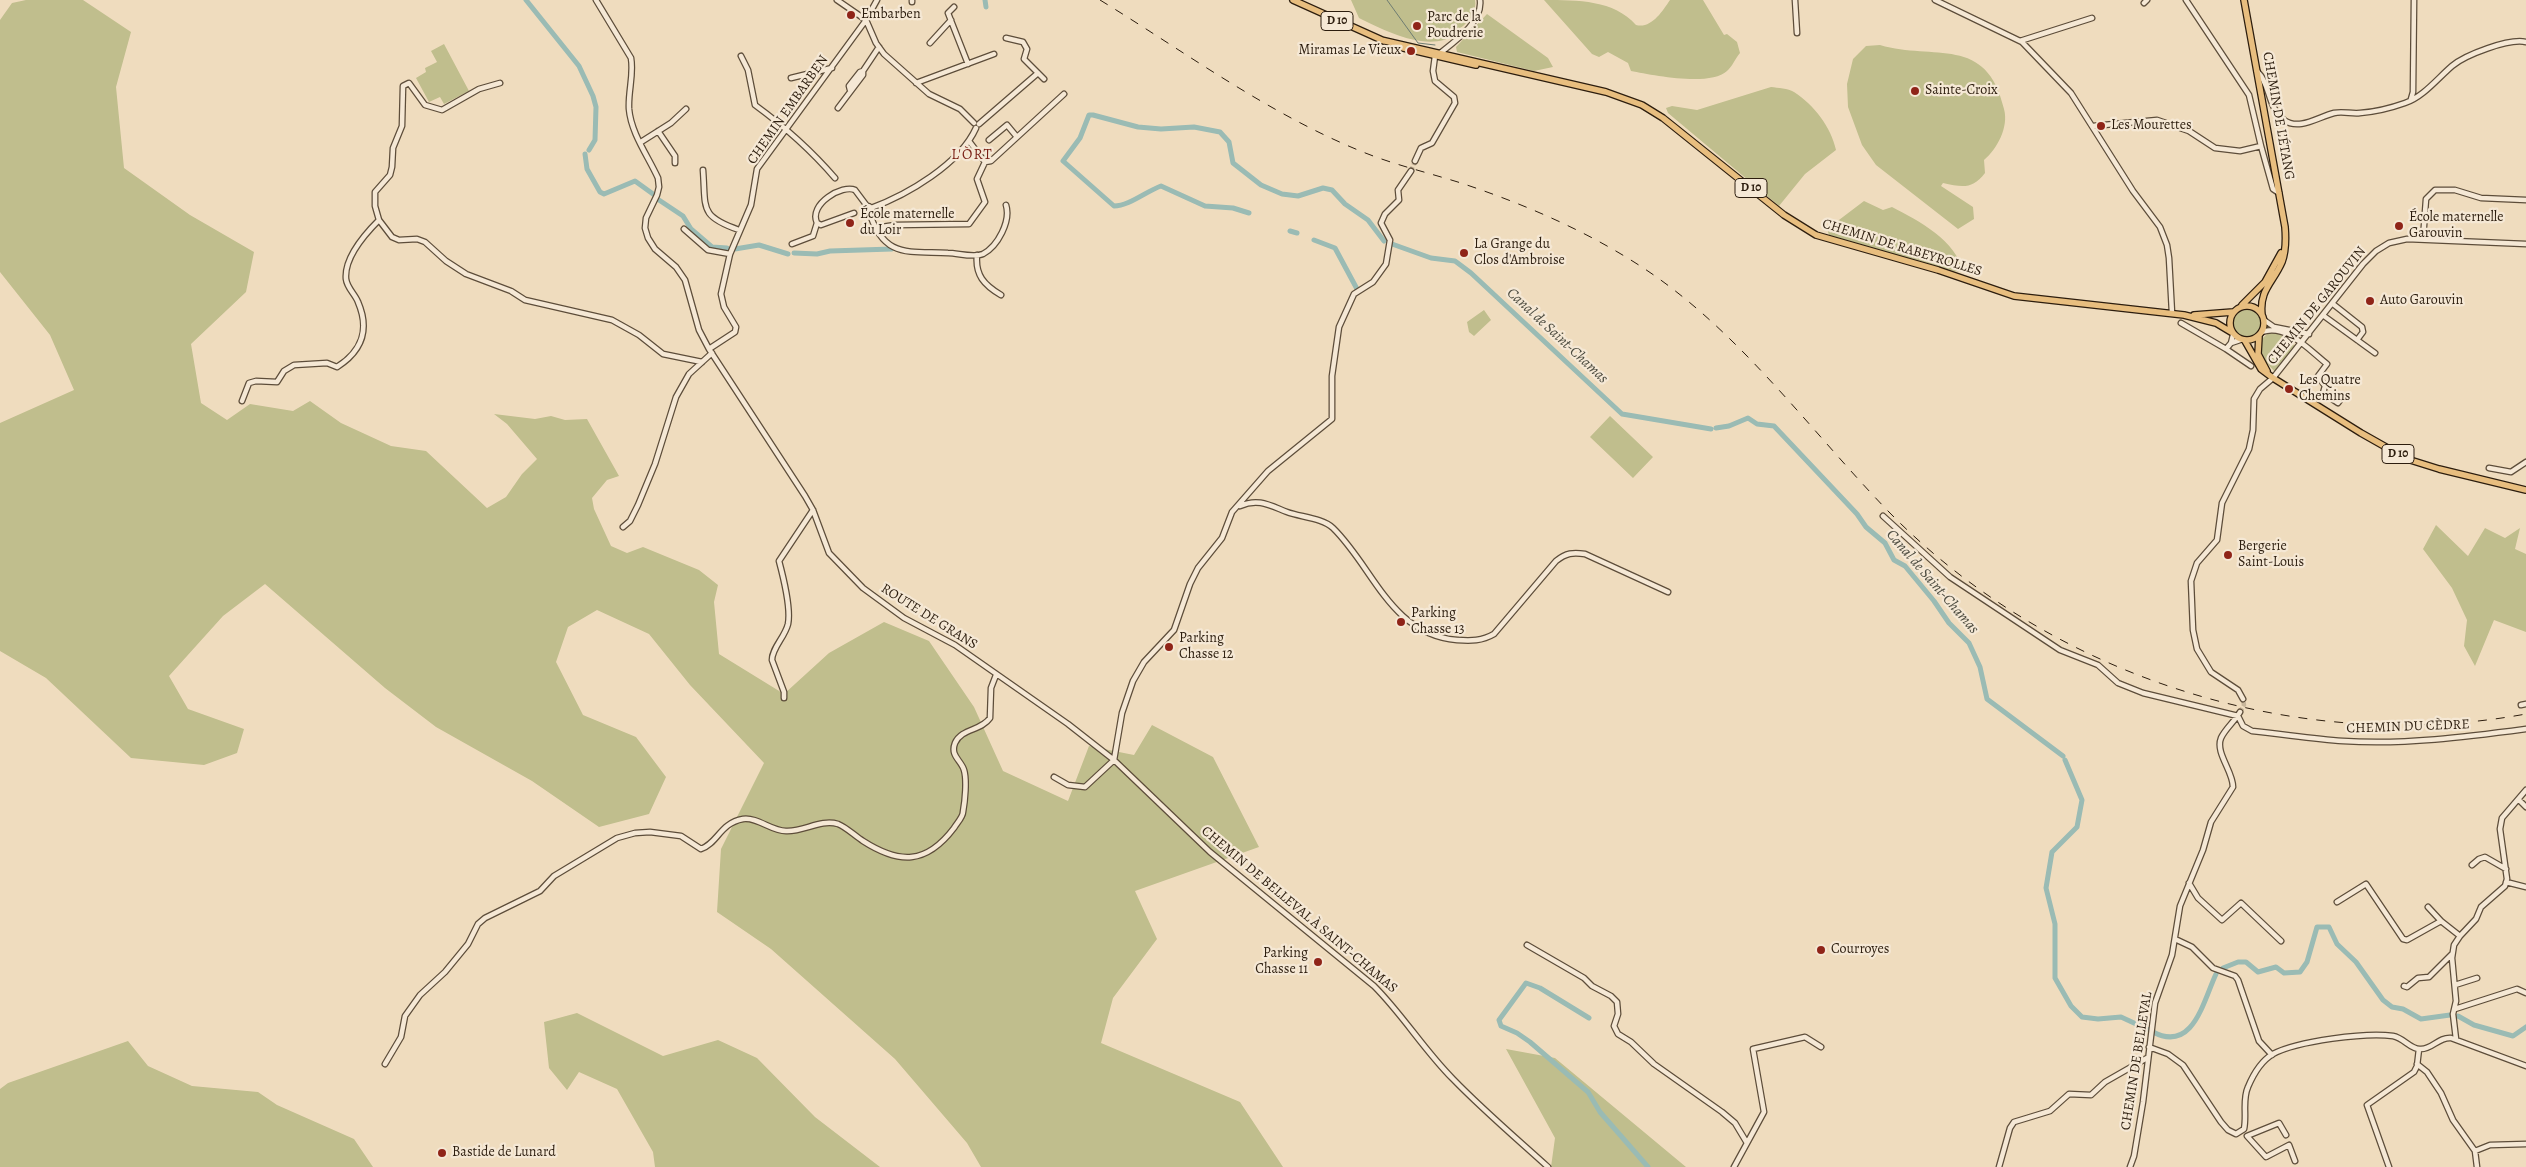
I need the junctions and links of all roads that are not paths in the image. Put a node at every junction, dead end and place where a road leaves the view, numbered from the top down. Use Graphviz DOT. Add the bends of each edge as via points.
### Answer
graph roads {
  1 [pos="596,0"];
  2 [pos="837,0"];
  3 [pos="877,0"];
  4 [pos="1293,0"];
  5 [pos="1480,0"];
  6 [pos="1795,0"];
  7 [pos="1935,0"];
  8 [pos="2186,0"];
  9 [pos="2244,0"];
  10 [pos="2414,0"];
  11 [pos="954,7"];
  12 [pos="2092,18"];
  13 [pos="866,20"];
  14 [pos="951,20"];
  15 [pos="1797,33"];
  16 [pos="1006,38"];
  17 [pos="1381,40"];
  18 [pos="2020,41"];
  19 [pos="2526,42"];
  20 [pos="930,43"];
  21 [pos="879,47"];
  22 [pos="994,54"];
  23 [pos="1438,54"];
  24 [pos="741,56"];
  25 [pos="968,64"];
  26 [pos="832,68"];
  27 [pos="1507,70"];
  28 [pos="2257,71"];
  29 [pos="1038,73"];
  30 [pos="790,78"];
  31 [pos="1044,80"];
  32 [pos="500,83"];
  33 [pos="916,83"];
  34 [pos="1064,94"];
  35 [pos="2410,99"];
  36 [pos="838,108"];
  37 [pos="686,110"];
  38 [pos="976,125"];
  39 [pos="2093,126"];
  40 [pos="788,128"];
  41 [pos="658,131"];
  42 [pos="1017,137"];
  43 [pos="989,140"];
  44 [pos="969,141"];
  45 [pos="641,142"];
  46 [pos="2261,146"];
  47 [pos="1415,161"];
  48 [pos="985,162"];
  49 [pos="675,163"];
  50 [pos="703,170"];
  51 [pos="1411,171"];
  52 [pos="835,178"];
  53 [pos="2279,193"];
  54 [pos="2526,200"];
  55 [pos="1006,205"];
  56 [pos="869,208"];
  57 [pos="854,213"];
  58 [pos="379,220"];
  59 [pos="817,223"];
  60 [pos="875,228"];
  61 [pos="684,229"];
  62 [pos="739,230"];
  63 [pos="2286,237"];
  64 [pos="2423,239"];
  65 [pos="792,244"];
  66 [pos="2526,244"];
  67 [pos="730,254"];
  68 [pos="977,256"];
  69 [pos="1001,295"];
  70 [pos="2333,304"];
  71 [pos="2236,310"];
  72 [pos="2172,313"];
  73 [pos="2184,315"];
  74 [pos="2324,316"];
  75 [pos="2263,318"];
  76 [pos="2181,322"];
  77 [pos="2232,333"];
  78 [pos="2260,334"];
  79 [pos="2309,334"];
  80 [pos="2242,340"];
  81 [pos="2357,340"];
  82 [pos="2231,343"];
  83 [pos="2301,344"];
  84 [pos="2226,349"];
  85 [pos="711,351"];
  86 [pos="2375,353"];
  87 [pos="702,362"];
  88 [pos="2251,366"];
  89 [pos="2272,377"];
  90 [pos="2332,399"];
  91 [pos="242,401"];
  92 [pos="2526,462"];
  93 [pos="2489,468"];
  94 [pos="2526,490"];
  95 [pos="1238,506"];
  96 [pos="813,510"];
  97 [pos="1883,516"];
  98 [pos="623,527"];
  99 [pos="1668,592"];
  100 [pos="996,675"];
  101 [pos="784,698"];
  102 [pos="2243,699"];
  103 [pos="2239,714"];
  104 [pos="2526,729"];
  105 [pos="1114,760"];
  106 [pos="1054,777"];
  107 [pos="2526,790"];
  108 [pos="2519,800"];
  109 [pos="2526,807"];
  110 [pos="2472,865"];
  111 [pos="2506,869"];
  112 [pos="2506,882"];
  113 [pos="2189,883"];
  114 [pos="2526,886"];
  115 [pos="2337,902"];
  116 [pos="2428,907"];
  117 [pos="2441,920"];
  118 [pos="2460,936"];
  119 [pos="2175,939"];
  120 [pos="2281,941"];
  121 [pos="1527,945"];
  122 [pos="2453,953"];
  123 [pos="2477,978"];
  124 [pos="2455,985"];
  125 [pos="2404,986"];
  126 [pos="2526,992"];
  127 [pos="2455,1008"];
  128 [pos="2456,1039"];
  129 [pos="1821,1047"];
  130 [pos="2149,1048"];
  131 [pos="2419,1049"];
  132 [pos="2272,1055"];
  133 [pos="2148,1058"];
  134 [pos="386,1064"];
  135 [pos="2418,1064"];
  136 [pos="2526,1066"];
  137 [pos="2286,1135"];
  138 [pos="1747,1143"];
  139 [pos="2526,1144"];
  140 [pos="2475,1151"];
  141 [pos="2295,1160"];
  142 [pos="1548,1167"];
  143 [pos="1734,1167"];
  144 [pos="1999,1167"];
  145 [pos="2130,1167"];
  146 [pos="2389,1167"];
  147 [pos="2477,1167"];
  1 -- 45 [label="street, ROUTE DE GRANS" via="631,58 630,112"];
  2 -- 13 [label="street"];
  3 -- 13 [label="street, CHEMIN EMBARBEN"];
  4 -- 17 [label="main road, CHEMIN DE RABEYROLLES / D 10"];
  5 -- 23 [label="street" via="1474,21"];
  6 -- 15 [label="street"];
  7 -- 18 [label="street"];
  8 -- 46 [label="street" via="2249,95"];
  9 -- 28 [label="main road, CHEMIN DE L’ÉTANG"];
  10 -- 35 [label="street" via="2413,92"];
  11 -- 14 [label="street" via="948,13"];
  12 -- 18 [label="street"];
  13 -- 21 [label="street"];
  13 -- 26 [label="street, CHEMIN EMBARBEN"];
  14 -- 20 [label="street"];
  14 -- 25 [label="street"];
  16 -- 29 [label="street" via="1022,42 1027,50 1024,59"];
  17 -- 23 [label="main road, CHEMIN DE RABEYROLLES / D 10"];
  17 -- 23 [label="main road, CHEMIN DE RABEYROLLES / D 10" via="1403,49"];
  18 -- 39 [label="street" via="2071,93"];
  19 -- 35 [label="street" via="2519,40 2485,50 2454,64 2416,98"];
  21 -- 33 [label="street"];
  21 -- 36 [label="street"];
  22 -- 25 [label="street"];
  23 -- 27 [label="main road, CHEMIN DE RABEYROLLES / D 10"];
  23 -- 27 [label="main road, CHEMIN DE RABEYROLLES / D 10"];
  23 -- 47 [label="street" via="1433,71 1435,81 1454,97 1455,103 1432,142 1421,148"];
  24 -- 40 [label="street" via="748,70 753,102"];
  25 -- 33 [label="street"];
  26 -- 30 [label="street"];
  26 -- 40 [label="street, CHEMIN EMBARBEN"];
  27 -- 72 [label="main road, CHEMIN DE RABEYROLLES / D 10" via="1606,92 1642,104 1675,126 1784,215 1816,235 2014,296"];
  28 -- 35 [label="street" via="2266,82 2276,111 2290,123 2308,122 2334,113 2369,112 2404,104"];
  28 -- 53 [label="main road, CHEMIN DE L’ÉTANG"];
  29 -- 31 [label="street"];
  29 -- 38 [label="street"];
  32 -- 58 [label="street" via="479,89 442,110 426,105 409,83 404,86 402,126 394,148 390,175 375,192"];
  33 -- 38 [label="street" via="929,94 960,109"];
  34 -- 42 [label="street"];
  37 -- 41 [label="street"];
  38 -- 44 [label="street"];
  39 -- 46 [label="street" via="2157,120 2189,131 2216,148 2240,151"];
  39 -- 72 [label="street" via="2133,191 2160,227 2169,258"];
  40 -- 52 [label="street"];
  40 -- 62 [label="street, CHEMIN EMBARBEN" via="757,169 751,205"];
  41 -- 45 [label="street"];
  41 -- 49 [label="street" via="675,156"];
  42 -- 43 [label="street" via="1007,125"];
  42 -- 48 [label="street" via="994,160"];
  44 -- 48 [label="street"];
  44 -- 56 [label="street" via="921,184"];
  45 -- 85 [label="street, ROUTE DE GRANS" via="659,187 646,218 648,238 685,280 699,330"];
  46 -- 53 [label="street" via="2273,189"];
  48 -- 60 [label="street" via="977,179 985,202 969,224 895,224"];
  50 -- 62 [label="street" via="709,216"];
  51 -- 95 [label="street" via="1398,190 1399,200 1381,223 1390,240 1386,264 1373,282 1354,294 1342,318 1332,376 1332,419 1268,471"];
  53 -- 63 [label="main road, CHEMIN DE L’ÉTANG"];
  54 -- 64 [label="street" via="2481,198 2456,190 2435,190 2426,199"];
  55 -- 68 [label="street" via="1008,219 1004,229 987,250"];
  56 -- 59 [label="street" via="855,190 847,189 817,207"];
  56 -- 60 [label="street"];
  57 -- 59 [label="street" via="821,225"];
  58 -- 87 [label="street" via="392,237 425,242 466,274 511,291 525,300 612,320 663,354"];
  58 -- 91 [label="street" via="349,261 346,278 366,326 365,334 352,355 337,367 326,363 294,365 284,371 277,382 249,383"];
  59 -- 65 [label="street" via="813,236"];
  60 -- 68 [label="street" via="878,236 890,245 908,252"];
  61 -- 67 [label="street" via="708,250"];
  62 -- 67 [label="street, CHEMIN EMBARBEN"];
  63 -- 71 [label="main road, CHEMIN DE L’ÉTANG" via="2280,257 2265,282"];
  63 -- 75 [label="main road, CHEMIN DE L’ÉTANG" via="2282,260 2260,302"];
  64 -- 66 [label="street, CHEMIN DE GAROUVIN"];
  64 -- 70 [label="street, CHEMIN DE GAROUVIN" via="2397,241 2376,251"];
  67 -- 85 [label="street, CHEMIN EMBARBEN" via="721,294 724,307 736,328"];
  68 -- 69 [label="street" via="978,275"];
  70 -- 74 [label="street, CHEMIN DE GAROUVIN"];
  70 -- 81 [label="street" via="2362,327 2363,332"];
  71 -- 73 [label="main road, CHEMIN DE RABEYROLLES / D 10"];
  71 -- 75 [label="main road" via="2254,307"];
  71 -- 77 [label="main road" via="2229,322"];
  72 -- 73 [label="main road, CHEMIN DE RABEYROLLES / D 10"];
  73 -- 77 [label="main road, CHEMIN DE RABEYROLLES / D 10" via="2216,323"];
  74 -- 79 [label="street, CHEMIN DE GAROUVIN"];
  74 -- 81 [label="street"];
  75 -- 78 [label="main road"];
  75 -- 79 [label="street" via="2274,327"];
  76 -- 84 [label="street"];
  77 -- 80 [label="main road"];
  77 -- 82 [label="street"];
  78 -- 80 [label="main road"];
  78 -- 83 [label="street" via="2274,330 2288,333"];
  78 -- 89 [label="main road, D 10" via="2258,354"];
  79 -- 83 [label="street, CHEMIN DE GAROUVIN"];
  80 -- 82 [label="street"];
  80 -- 89 [label="main road, D 10" via="2262,369"];
  81 -- 86 [label="street"];
  82 -- 84 [label="street"];
  83 -- 89 [label="street, CHEMIN DE GAROUVIN"];
  83 -- 90 [label="street" via="2327,364 2318,376 2325,386 2323,393"];
  84 -- 88 [label="street"];
  85 -- 87 [label="street"];
  85 -- 96 [label="street, ROUTE DE GRANS"];
  87 -- 98 [label="street" via="689,374 676,397 655,464 630,521"];
  89 -- 94 [label="main road, D 10" via="2361,434 2408,459"];
  89 -- 102 [label="street, CHEMIN DE GAROUVIN" via="2254,399 2249,449 2222,503 2217,540 2197,563 2191,581 2197,649 2211,672 2238,690"];
  92 -- 93 [label="street" via="2512,472"];
  95 -- 99 [label="street" via="1260,501 1302,518 1325,522 1340,537 1384,598 1422,630 1443,638 1484,640 1494,634 1564,554 1585,554"];
  95 -- 105 [label="street" via="1232,512 1218,544 1198,568 1174,630 1144,662 1133,681 1122,713"];
  96 -- 100 [label="street, ROUTE DE GRANS" via="828,553 863,588 904,618 955,644"];
  96 -- 101 [label="street" via="779,560 788,623 772,660"];
  97 -- 103 [label="street" via="1950,577 2060,650 2098,665 2118,683 2143,693"];
  100 -- 105 [label="street, ROUTE DE GRANS"];
  100 -- 134 [label="street" via="991,688 990,718 979,729 960,736 954,745 954,753 964,770 964,813 937,846 918,857 901,858 882,852 839,824 824,822 800,831 783,831 756,820 744,819 730,823 701,849 682,836 642,833 617,838 554,876 540,891 478,924 468,944 420,995 405,1016 401,1037"];
  103 -- 104 [label="street, CHEMIN DU CÈDRE" via="2243,726 2252,731 2344,741 2463,737"];
  103 -- 113 [label="street, CHEMIN DE BELLEVAL" via="2221,737 2220,744 2233,787 2210,822"];
  105 -- 106 [label="street" via="1085,786 1068,785"];
  105 -- 142 [label="street, CHEMIN DE BELLEVAL À SAINT-CHAMAS" via="1210,852 1374,986 1395,1007 1425,1049 1453,1080"];
  107 -- 108 [label="street"];
  108 -- 109 [label="street"];
  108 -- 111 [label="street" via="2502,818 2500,829"];
  110 -- 111 [label="street" via="2485,857"];
  111 -- 112 [label="street"];
  112 -- 114 [label="street"];
  112 -- 118 [label="street"];
  113 -- 119 [label="street, CHEMIN DE BELLEVAL" via="2180,906"];
  113 -- 120 [label="street" via="2198,898 2222,920 2241,903"];
  115 -- 117 [label="street" via="2363,885 2369,885 2405,940"];
  116 -- 117 [label="street"];
  117 -- 118 [label="street"];
  118 -- 122 [label="street"];
  119 -- 130 [label="street, CHEMIN DE BELLEVAL" via="2170,964 2154,1003"];
  119 -- 132 [label="street" via="2192,947 2213,968 2238,980 2259,1041"];
  121 -- 138 [label="street" via="1611,996 1617,1002 1614,1026 1618,1034 1722,1112 1735,1124"];
  122 -- 124 [label="street"];
  122 -- 125 [label="street" via="2429,976"];
  123 -- 124 [label="street"];
  124 -- 127 [label="street"];
  126 -- 127 [label="street" via="2517,989"];
  127 -- 128 [label="street"];
  128 -- 131 [label="street" via="2441,1038 2430,1047"];
  128 -- 136 [label="street"];
  129 -- 138 [label="street" via="1805,1037 1753,1049 1764,1112"];
  130 -- 132 [label="street" via="2168,1054 2183,1065 2220,1122 2236,1134 2244,1129 2244,1100 2248,1086"];
  130 -- 133 [label="street, CHEMIN DE BELLEVAL"];
  131 -- 132 [label="street" via="2392,1036 2350,1037 2282,1050"];
  131 -- 135 [label="street"];
  133 -- 144 [label="street" via="2105,1082 2091,1094 2069,1094 2050,1112 2014,1122"];
  133 -- 145 [label="street, CHEMIN DE BELLEVAL" via="2136,1147"];
  135 -- 140 [label="street" via="2441,1093 2452,1120"];
  135 -- 146 [label="street" via="2414,1072 2367,1105"];
  137 -- 141 [label="street" via="2279,1122 2247,1136 2266,1157 2289,1145"];
  138 -- 143 [label="street"];
  139 -- 140 [label="street" via="2490,1145"];
  140 -- 147 [label="street"];
}
